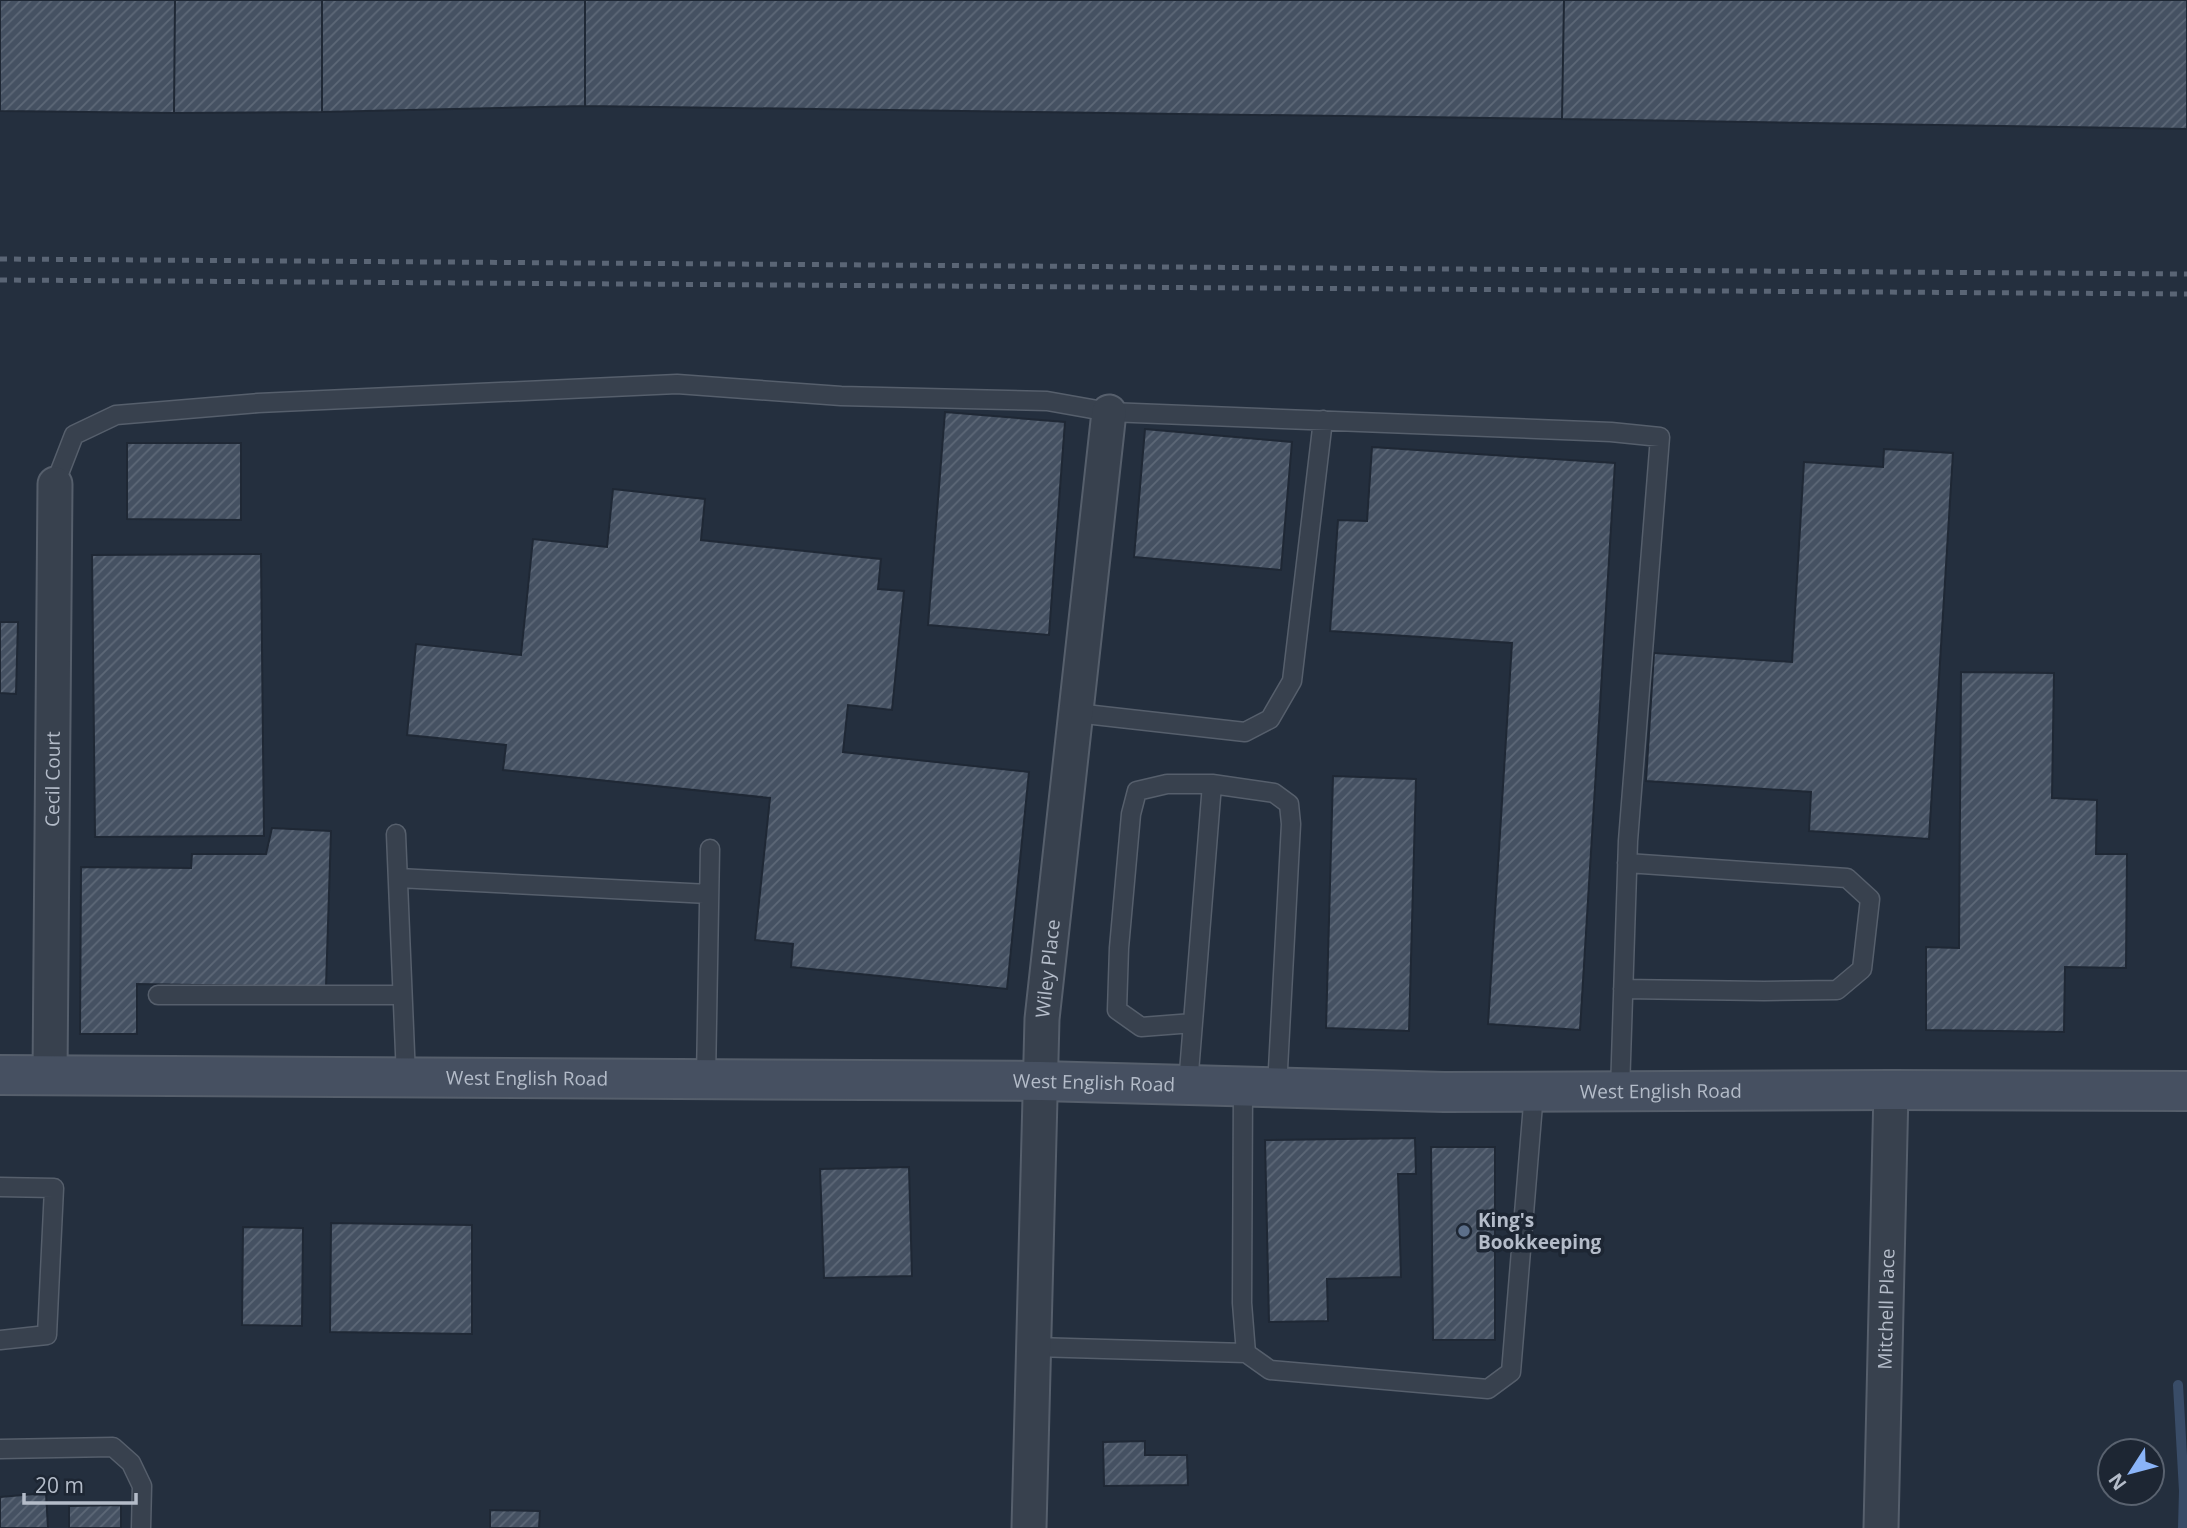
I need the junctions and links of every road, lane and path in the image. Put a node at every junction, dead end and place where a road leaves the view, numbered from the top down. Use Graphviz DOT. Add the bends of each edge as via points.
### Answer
graph roads {
  1 [pos="1110,412"];
  2 [pos="1323,420"];
  3 [pos="55,484"];
  4 [pos="1076,713"];
  5 [pos="1212,784"];
  6 [pos="396,834"];
  7 [pos="710,849"];
  8 [pos="1627,863"];
  9 [pos="398,878"];
  10 [pos="709,894"];
  11 [pos="1623,989"];
  12 [pos="158,995"];
  13 [pos="402,995"];
  14 [pos="1193,1023"];
  15 [pos="0,1074"];
  16 [pos="50,1075"];
  17 [pos="406,1077"];
  18 [pos="706,1079"];
  19 [pos="1041,1081"];
  20 [pos="1188,1085"];
  21 [pos="1260,1087"];
  22 [pos="1891,1090"];
  23 [pos="1620,1091"];
  24 [pos="2187,1091"];
  25 [pos="1534,1092"];
  26 [pos="0,1187"];
  27 [pos="0,1340"];
  28 [pos="1034,1347"];
  29 [pos="1246,1353"];
  30 [pos="0,1449"];
  31 [pos="141,1528"];
  32 [pos="1029,1528"];
  33 [pos="1881,1528"];
  1 -- 2 [label="lane"];
  1 -- 3 [label="lane" via="1047,401 841,396 677,384 258,403 117,415 74,435"];
  1 -- 4 [label="street, Wiley Place"];
  2 -- 4 [label="lane" via="1292,681 1270,719 1245,732"];
  2 -- 8 [label="lane" via="1597,431 1660,438"];
  3 -- 16 [label="street, Cecil Court"];
  4 -- 19 [label="street, Wiley Place" via="1042,1019"];
  5 -- 14 [label="lane"];
  5 -- 14 [label="lane" via="1167,784 1137,791 1119,948 1117,1010 1141,1027"];
  5 -- 21 [label="lane" via="1274,793 1289,804 1291,824"];
  6 -- 9 [label="lane"];
  7 -- 10 [label="lane"];
  8 -- 11 [label="lane"];
  8 -- 11 [label="lane" via="1847,878 1870,899 1862,969 1836,990"];
  9 -- 10 [label="lane"];
  9 -- 13 [label="lane"];
  10 -- 18 [label="lane"];
  11 -- 23 [label="lane"];
  12 -- 13 [label="lane"];
  13 -- 17 [label="lane"];
  14 -- 20 [label="lane"];
  15 -- 16 [label="main road, West English Road"];
  16 -- 17 [label="main road, West English Road"];
  17 -- 18 [label="main road, West English Road"];
  18 -- 19 [label="main road, West English Road"];
  19 -- 20 [label="main road, West English Road"];
  19 -- 28 [label="street, Wiley Place"];
  20 -- 21 [label="main road, West English Road"];
  21 -- 25 [label="main road, West English Road"];
  21 -- 29 [label="lane" via="1242,1303"];
  22 -- 23 [label="main road, West English Road"];
  22 -- 24 [label="main road, West English Road"];
  22 -- 33 [label="street, Mitchell Place"];
  23 -- 25 [label="main road, West English Road"];
  25 -- 29 [label="lane" via="1511,1372 1488,1389 1270,1370"];
  26 -- 27 [label="lane" via="54,1188 47,1335"];
  28 -- 29 [label="lane"];
  28 -- 32 [label="street, Wiley Place"];
  30 -- 31 [label="lane" via="113,1447 131,1463 142,1486"];
}
